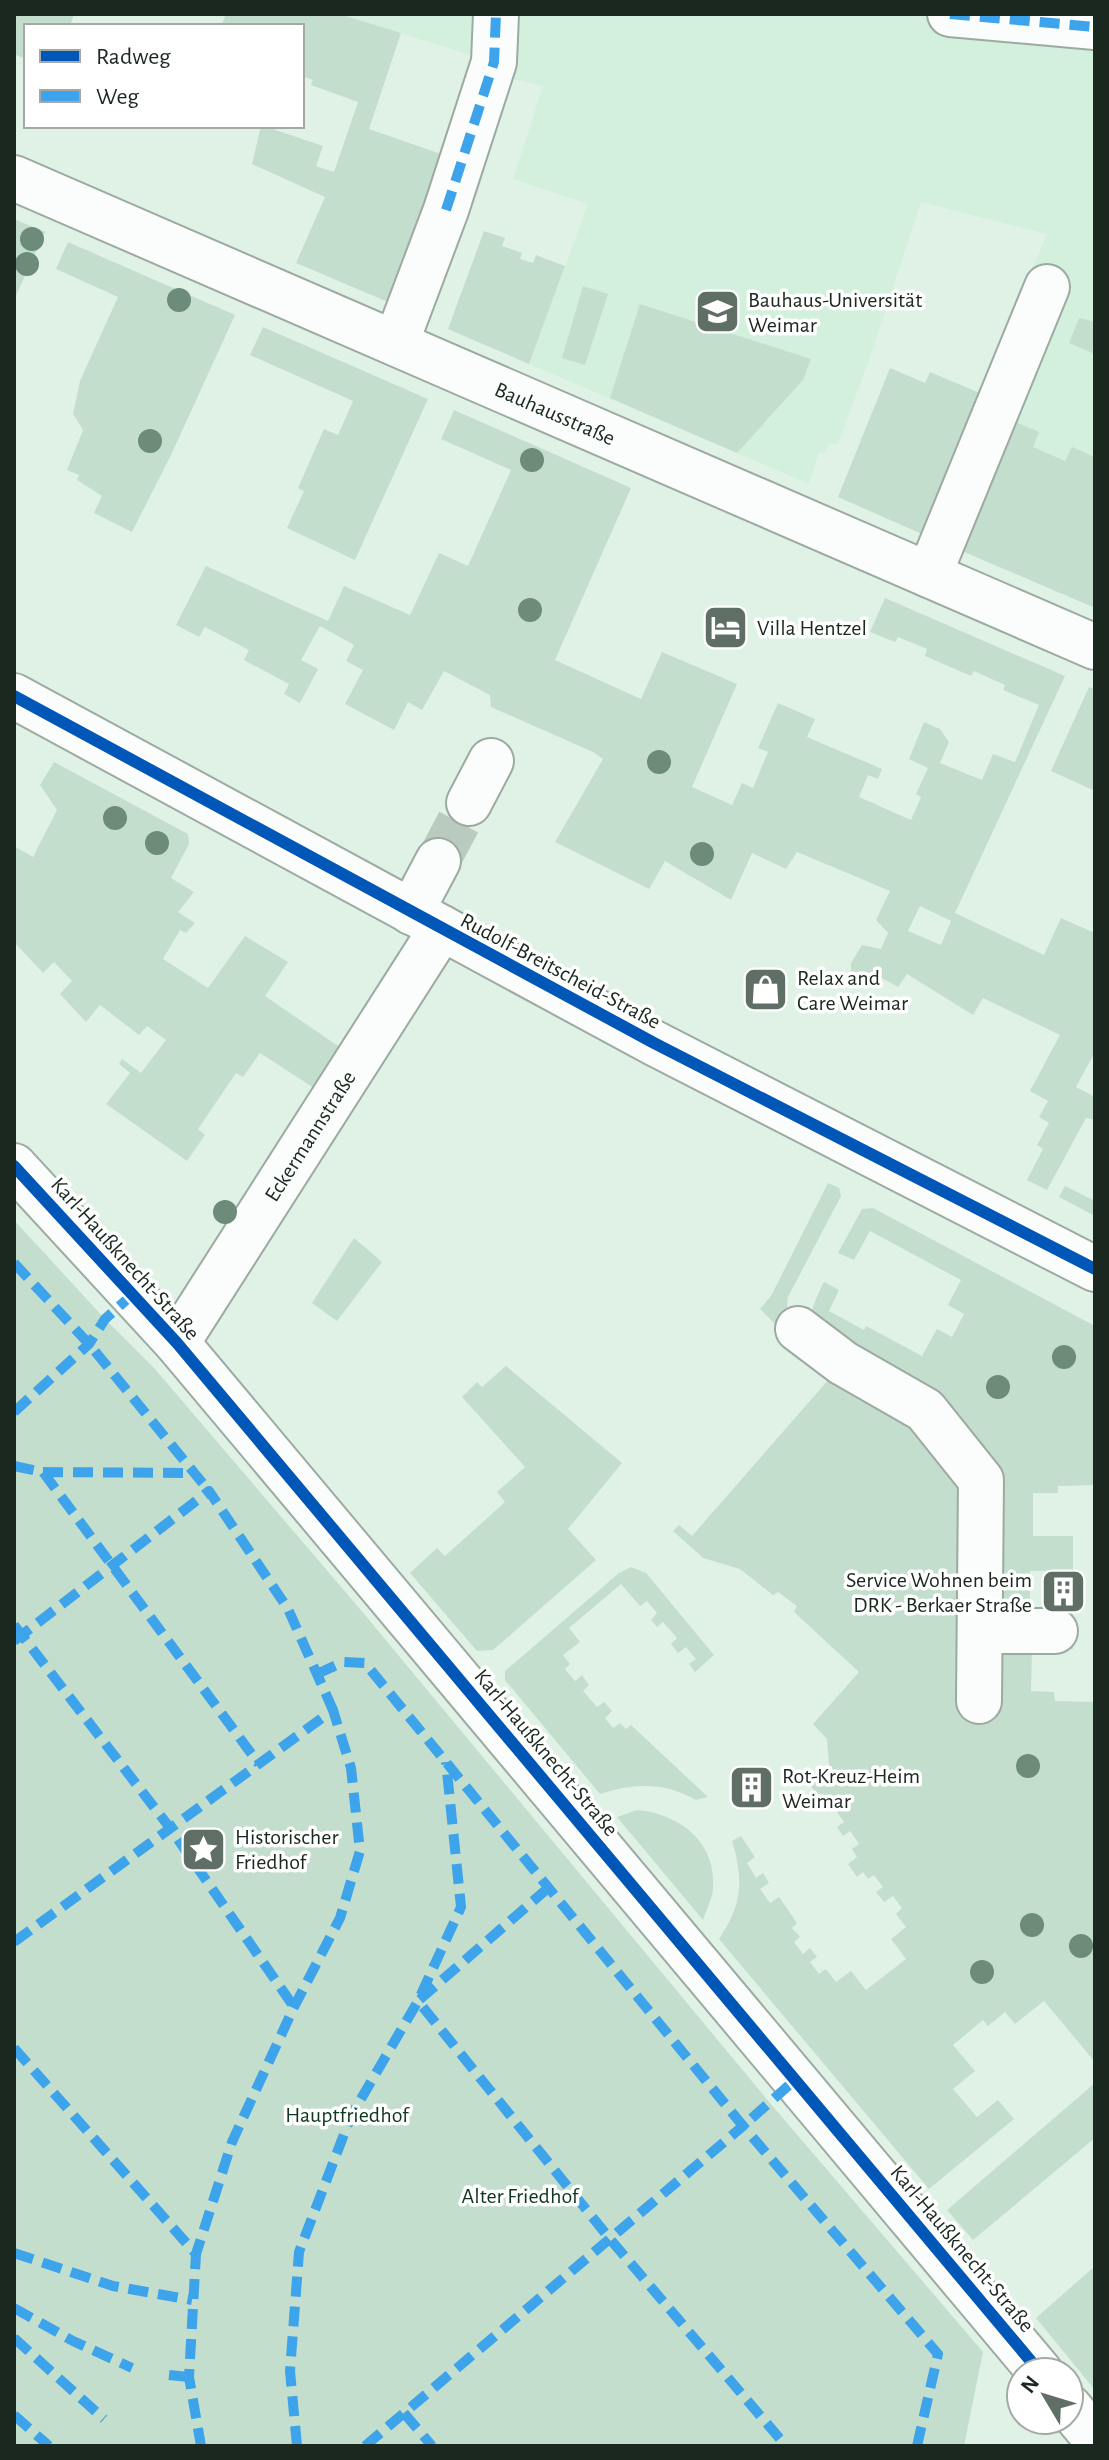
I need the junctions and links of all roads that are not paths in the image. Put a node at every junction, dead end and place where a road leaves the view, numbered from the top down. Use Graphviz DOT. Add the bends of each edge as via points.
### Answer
graph roads {
  1 [pos="496,14"];
  2 [pos="950,14"];
  3 [pos="1095,27"];
  4 [pos="14,178"];
  5 [pos="1047,287"];
  6 [pos="396,343"];
  7 [pos="929,575"];
  8 [pos="1095,647"];
  9 [pos="14,696"];
  10 [pos="491,761"];
  11 [pos="469,803"];
  12 [pos="438,861"];
  13 [pos="426,920"];
  14 [pos="14,1166"];
  15 [pos="1095,1269"];
  16 [pos="798,1329"];
  17 [pos="177,1343"];
  18 [pos="980,1631"];
  19 [pos="1055,1631"];
  20 [pos="979,1701"];
  21 [pos="1027,2356"];
  1 -- 6 [label="street" via="494,62"];
  2 -- 3 [label="street"];
  4 -- 6 [label="street, Bauhausstraße"];
  5 -- 7 [label="street"];
  6 -- 7 [label="street, Bauhausstraße"];
  7 -- 8 [label="street, Bauhausstraße"];
  9 -- 13 [label="street, Rudolf-Breitscheid-Straße"];
  10 -- 11 [label="street"];
  12 -- 13 [label="street, Eckermannstraße"];
  13 -- 15 [label="street, Rudolf-Breitscheid-Straße"];
  13 -- 17 [label="street, Eckermannstraße"];
  14 -- 17 [label="street, Karl-Haußknecht-Straße"];
  16 -- 18 [label="street" via="843,1363 925,1410 981,1480"];
  17 -- 21 [label="street, Karl-Haußknecht-Straße"];
  18 -- 19 [label="street"];
  18 -- 20 [label="street"];
}
